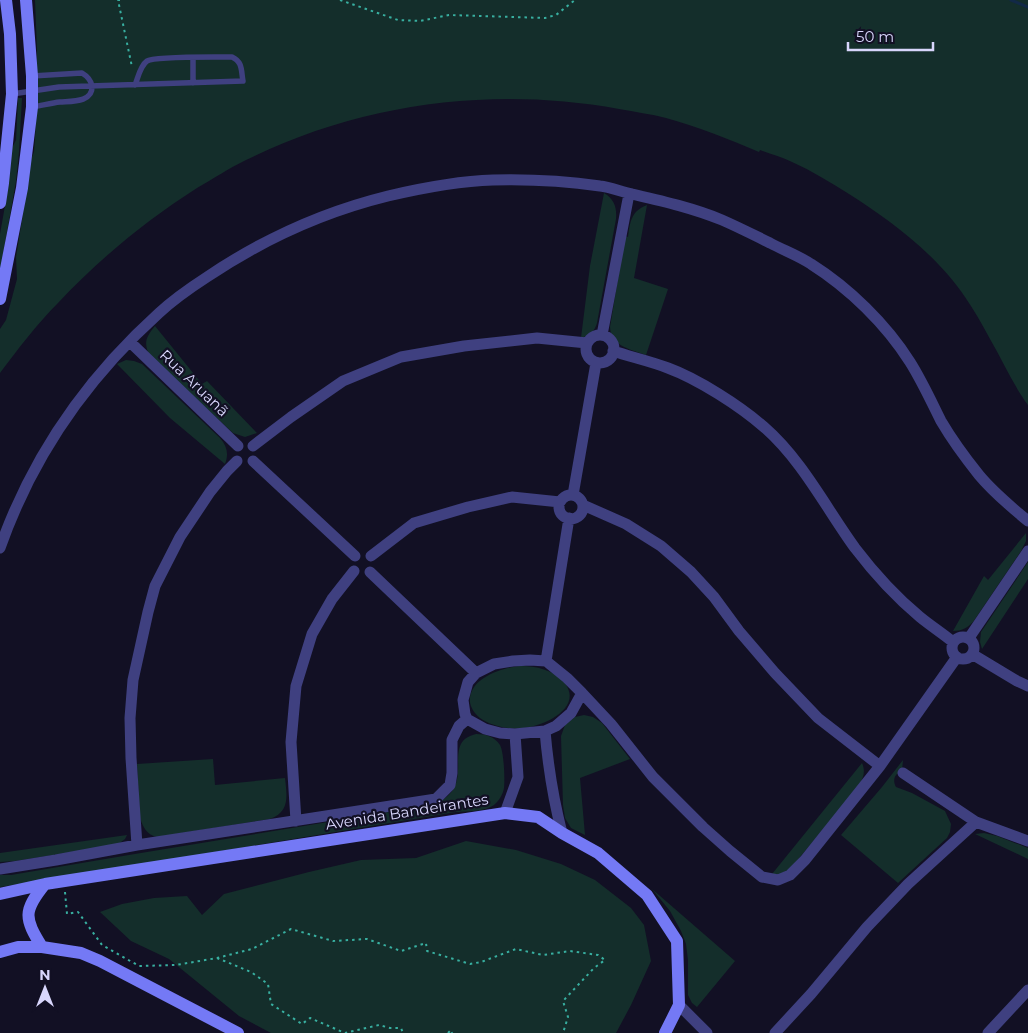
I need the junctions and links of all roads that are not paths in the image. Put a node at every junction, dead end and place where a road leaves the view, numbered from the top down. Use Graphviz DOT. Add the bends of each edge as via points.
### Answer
graph roads {
  1 [pos="6,0"];
  2 [pos="26,0"];
  3 [pos="193,58"];
  4 [pos="32,76"];
  5 [pos="193,83"];
  6 [pos="135,85"];
  7 [pos="92,86"];
  8 [pos="33,91"];
  9 [pos="12,94"];
  10 [pos="32,107"];
  11 [pos="629,194"];
  12 [pos="0,203"];
  13 [pos="0,300"];
  14 [pos="602,335"];
  15 [pos="130,342"];
  16 [pos="587,343"];
  17 [pos="614,351"];
  18 [pos="596,363"];
  19 [pos="238,446"];
  20 [pos="253,446"];
  21 [pos="237,461"];
  22 [pos="253,461"];
  23 [pos="573,495"];
  24 [pos="560,502"];
  25 [pos="583,505"];
  26 [pos="569,518"];
  27 [pos="1028,521"];
  28 [pos="0,548"];
  29 [pos="1028,551"];
  30 [pos="355,556"];
  31 [pos="371,556"];
  32 [pos="354,571"];
  33 [pos="370,572"];
  34 [pos="969,638"];
  35 [pos="954,642"];
  36 [pos="972,654"];
  37 [pos="956,657"];
  38 [pos="546,661"];
  39 [pos="476,672"];
  40 [pos="1028,686"];
  41 [pos="582,693"];
  42 [pos="467,719"];
  43 [pos="545,731"];
  44 [pos="515,734"];
  45 [pos="880,766"];
  46 [pos="903,773"];
  47 [pos="505,813"];
  48 [pos="296,821"];
  49 [pos="976,822"];
  50 [pos="562,833"];
  51 [pos="1028,841"];
  52 [pos="136,845"];
  53 [pos="0,869"];
  54 [pos="45,884"];
  55 [pos="0,894"];
  56 [pos="42,946"];
  57 [pos="0,952"];
  58 [pos="1028,990"];
  59 [pos="679,1005"];
  60 [pos="238,1033"];
  61 [pos="666,1033"];
  62 [pos="707,1033"];
  63 [pos="775,1033"];
  64 [pos="988,1033"];
  1 -- 9 [label="street"];
  2 -- 4 [label="street"];
  3 -- 5 [label="lane"];
  3 -- 5 [label="lane" via="232,57 240,63 243,81"];
  3 -- 6 [label="lane" via="148,60 143,64"];
  4 -- 7 [label="lane" via="82,73"];
  4 -- 8 [label="street"];
  5 -- 6 [label="lane"];
  6 -- 7 [label="lane"];
  7 -- 8 [label="lane"];
  7 -- 10 [label="lane" via="85,99"];
  8 -- 9 [label="lane"];
  8 -- 10 [label="street"];
  9 -- 12 [label="street"];
  10 -- 13 [label="street" via="22,188"];
  11 -- 14 [label="street"];
  11 -- 15 [label="street" via="604,186 491,180 417,189 359,203 318,218 242,255 167,306"];
  11 -- 27 [label="street" via="720,219 810,263 852,295 883,325 908,359 943,424 981,477"];
  14 -- 16 [label="street"];
  14 -- 17 [label="street" via="611,342"];
  15 -- 19 [label="street, Rua Aruanã"];
  15 -- 28 [label="street" via="93,381 48,444"];
  16 -- 18 [label="street" via="587,356"];
  16 -- 20 [label="street" via="537,338 401,357 343,381"];
  17 -- 18 [label="street" via="608,360"];
  17 -- 35 [label="street" via="694,380 764,427 790,453 881,579 920,617"];
  18 -- 23 [label="street"];
  19 -- 20 [label="street" via="246,443"];
  19 -- 21 [label="street" via="234,453"];
  20 -- 22 [label="street" via="256,454"];
  21 -- 22 [label="street" via="245,464"];
  21 -- 52 [label="street" via="210,492 180,537 156,586 148,612 133,680 130,718"];
  22 -- 30 [label="street"];
  23 -- 24 [label="street"];
  23 -- 25 [label="street" via="580,498"];
  24 -- 26 [label="street" via="561,512"];
  24 -- 31 [label="street" via="512,497 459,510 414,523"];
  25 -- 26 [label="street" via="580,515"];
  25 -- 45 [label="street" via="626,524 661,546 714,598 775,674 818,718"];
  26 -- 38 [label="street"];
  29 -- 34 [label="street"];
  30 -- 31 [label="street" via="363,553"];
  30 -- 32 [label="street" via="351,562"];
  31 -- 33 [label="street" via="374,565"];
  32 -- 33 [label="street" via="361,575"];
  32 -- 48 [label="street" via="332,599 312,634 296,686 292,742"];
  33 -- 39 [label="street"];
  34 -- 35 [label="street" via="960,637"];
  34 -- 36 [label="street" via="974,646"];
  35 -- 37 [label="street" via="952,650"];
  36 -- 37 [label="street" via="965,659"];
  36 -- 40 [label="street"];
  37 -- 45 [label="street"];
  38 -- 39 [label="street" via="513,661 494,664"];
  38 -- 41 [label="street"];
  39 -- 42 [label="street" via="468,682 463,700"];
  41 -- 43 [label="street" via="571,713"];
  41 -- 45 [label="street" via="653,777 710,833 762,877 778,880 806,860"];
  42 -- 44 [label="street" via="485,729"];
  42 -- 48 [label="street" via="452,740 450,785 436,799"];
  43 -- 44 [label="street"];
  43 -- 50 [label="street" via="554,804"];
  44 -- 47 [label="street" via="518,778"];
  46 -- 49 [label="street"];
  47 -- 50 [label="street, Avenida Bandeirantes" via="538,817"];
  47 -- 54 [label="street, Avenida Bandeirantes"];
  48 -- 52 [label="street"];
  49 -- 51 [label="street"];
  49 -- 63 [label="street" via="908,884 867,927"];
  50 -- 59 [label="street, Avenida Bandeirantes" via="598,854 647,895 677,941"];
  52 -- 53 [label="street"];
  54 -- 55 [label="street, Avenida Bandeirantes"];
  54 -- 56 [label="street" via="29,909 31,930"];
  56 -- 57 [label="street"];
  56 -- 60 [label="street" via="94,958"];
  58 -- 64 [label="street"];
  59 -- 61 [label="street, Avenida Bandeirantes"];
  59 -- 62 [label="street"];
}
